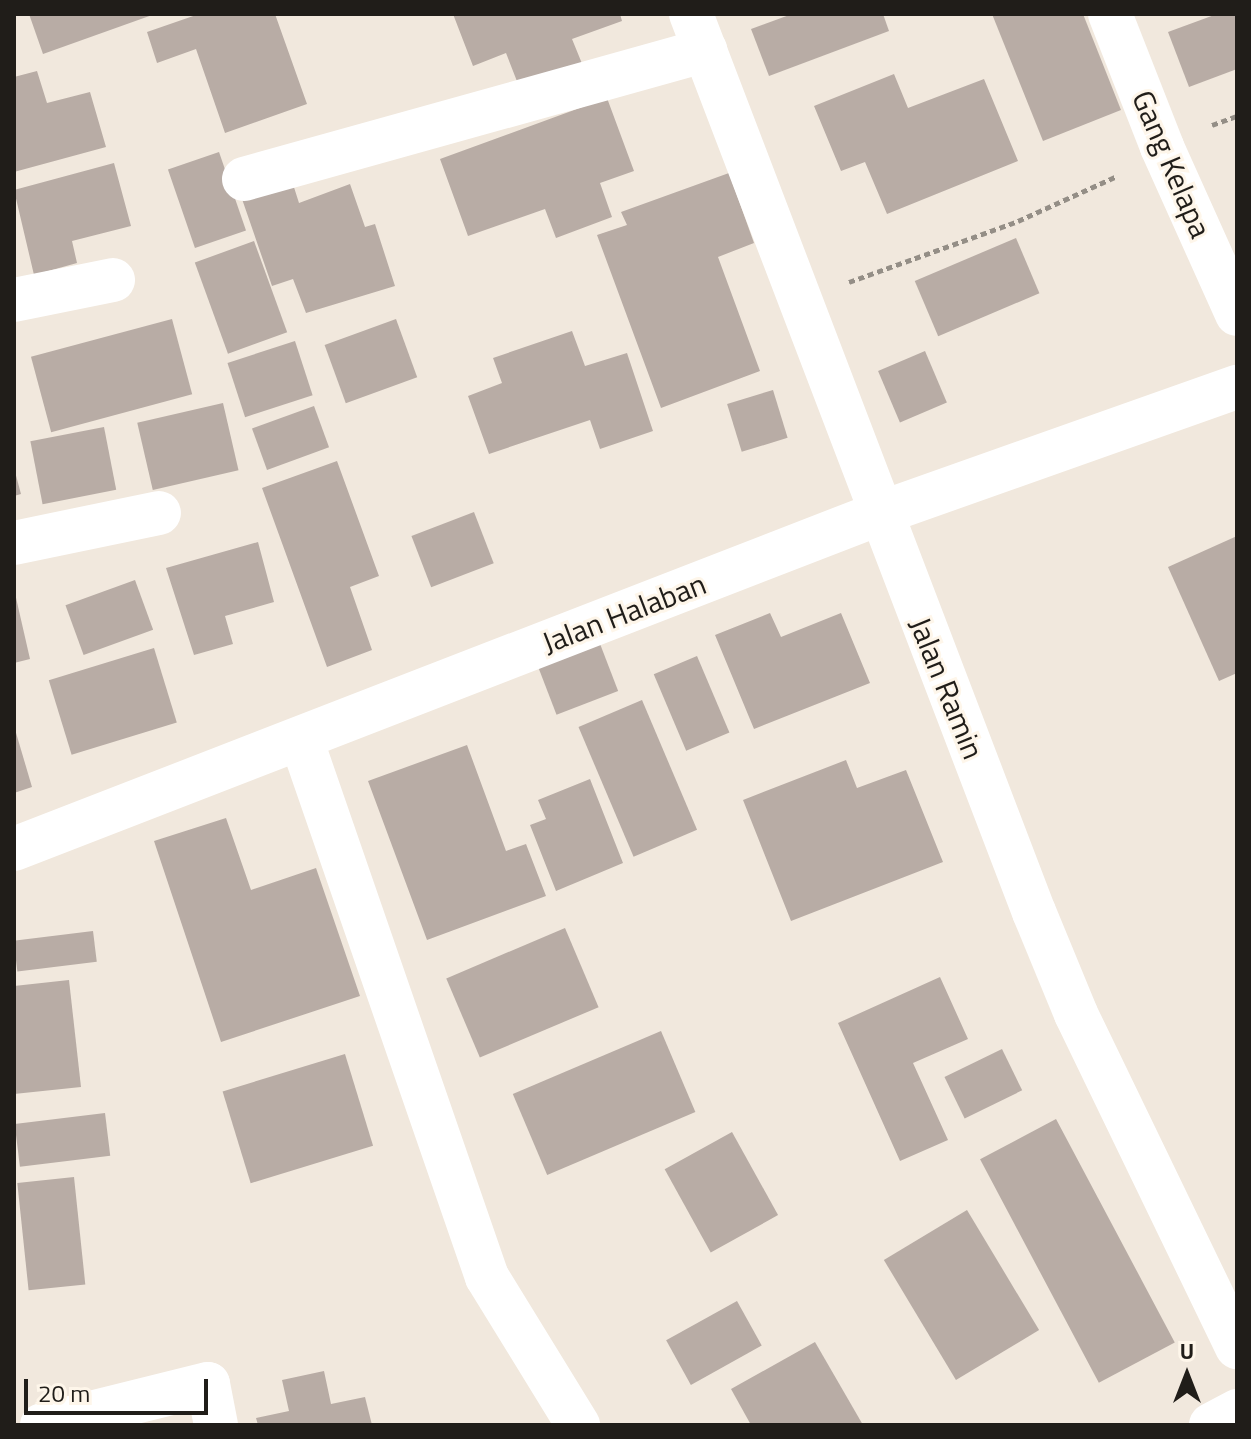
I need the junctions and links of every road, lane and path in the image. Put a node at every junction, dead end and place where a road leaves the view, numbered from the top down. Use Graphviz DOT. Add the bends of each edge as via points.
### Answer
graph roads {
  1 [pos="1110,14"];
  2 [pos="698,32"];
  3 [pos="1162,147"];
  4 [pos="244,179"];
  5 [pos="113,280"];
  6 [pos="802,298"];
  7 [pos="14,300"];
  8 [pos="1237,314"];
  9 [pos="1237,387"];
  10 [pos="159,513"];
  11 [pos="878,514"];
  12 [pos="14,543"];
  13 [pos="301,739"];
  14 [pos="14,849"];
  15 [pos="1237,1347"];
  16 [pos="1237,1411"];
  17 [pos="42,1425"];
  18 [pos="216,1425"];
  19 [pos="578,1425"];
  20 [pos="1211,1425"];
  1 -- 3 [label="street, Gang Kelapa"];
  2 -- 4 [label="street"];
  2 -- 6 [label="street, Jalan Ramin"];
  3 -- 6 [label="path" via="1116,177 1018,221"];
  3 -- 8 [label="street, Gang Kelapa"];
  5 -- 7 [label="street"];
  6 -- 11 [label="street, Jalan Ramin"];
  9 -- 11 [label="street, Jalan Halaban"];
  10 -- 12 [label="street"];
  11 -- 13 [label="street, Jalan Halaban"];
  11 -- 15 [label="street, Jalan Ramin" via="1076,1014"];
  13 -- 14 [label="street, Jalan Halaban"];
  13 -- 19 [label="street" via="487,1277"];
  16 -- 20 [label="street"];
  17 -- 18 [label="street" via="208,1384"];
}
